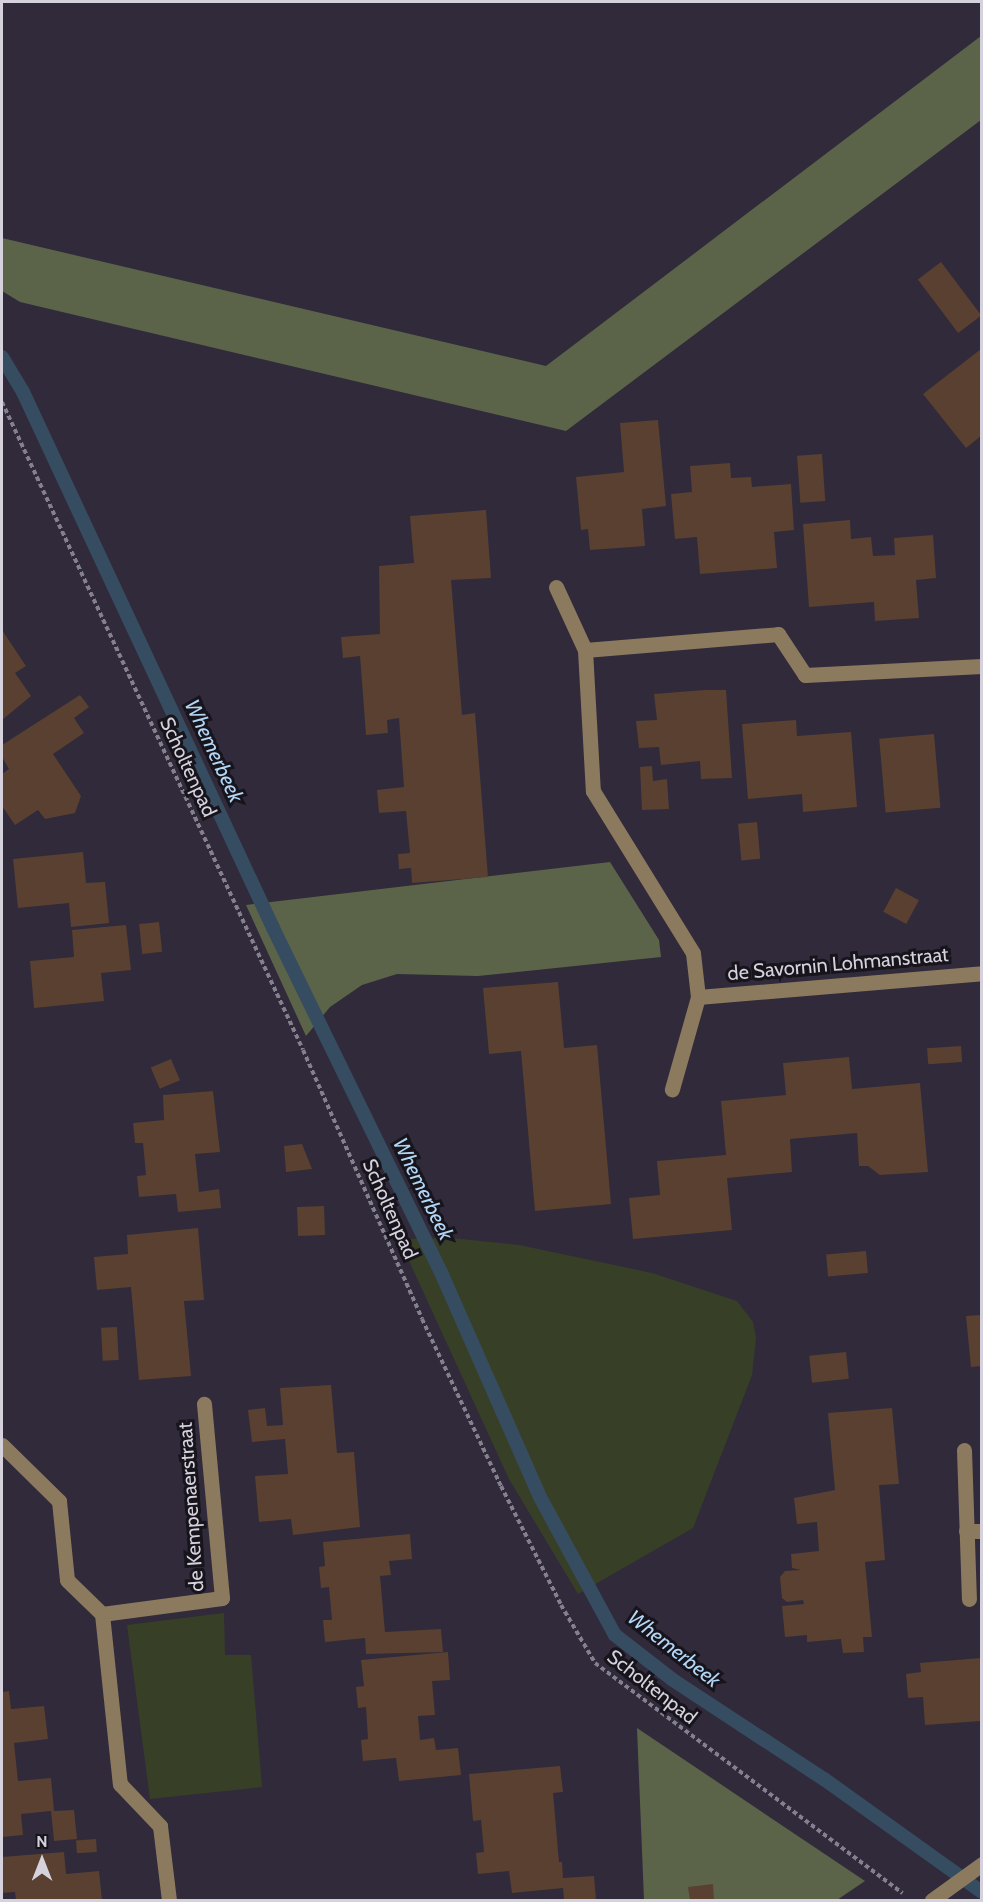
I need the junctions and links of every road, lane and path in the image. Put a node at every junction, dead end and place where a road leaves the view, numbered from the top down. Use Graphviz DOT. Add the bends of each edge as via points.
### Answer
graph roads {
  1 [pos="2,402"];
  2 [pos="556,587"];
  3 [pos="585,650"];
  4 [pos="981,666"];
  5 [pos="981,973"];
  6 [pos="698,997"];
  7 [pos="672,1089"];
  8 [pos="204,1404"];
  9 [pos="2,1445"];
  10 [pos="964,1450"];
  11 [pos="974,1531"];
  12 [pos="969,1599"];
  13 [pos="102,1614"];
  14 [pos="978,1867"];
  15 [pos="169,1900"];
  16 [pos="913,1900"];
  17 [pos="932,1900"];
  1 -- 16 [label="path, Scholtenpad" via="303,1050 427,1330 556,1595 596,1663"];
  2 -- 3 [label="street"];
  3 -- 4 [label="street" via="778,634 805,675"];
  3 -- 6 [label="street" via="593,791 693,953"];
  5 -- 6 [label="street, de Savornin Lohmanstraat"];
  6 -- 7 [label="street"];
  8 -- 13 [label="street, de Kempenaerstraat" via="222,1598"];
  9 -- 13 [label="street" via="59,1501 67,1580"];
  10 -- 11 [label="street"];
  11 -- 12 [label="street"];
  13 -- 15 [label="street" via="120,1784 160,1826"];
  14 -- 17 [label="street"];
}
